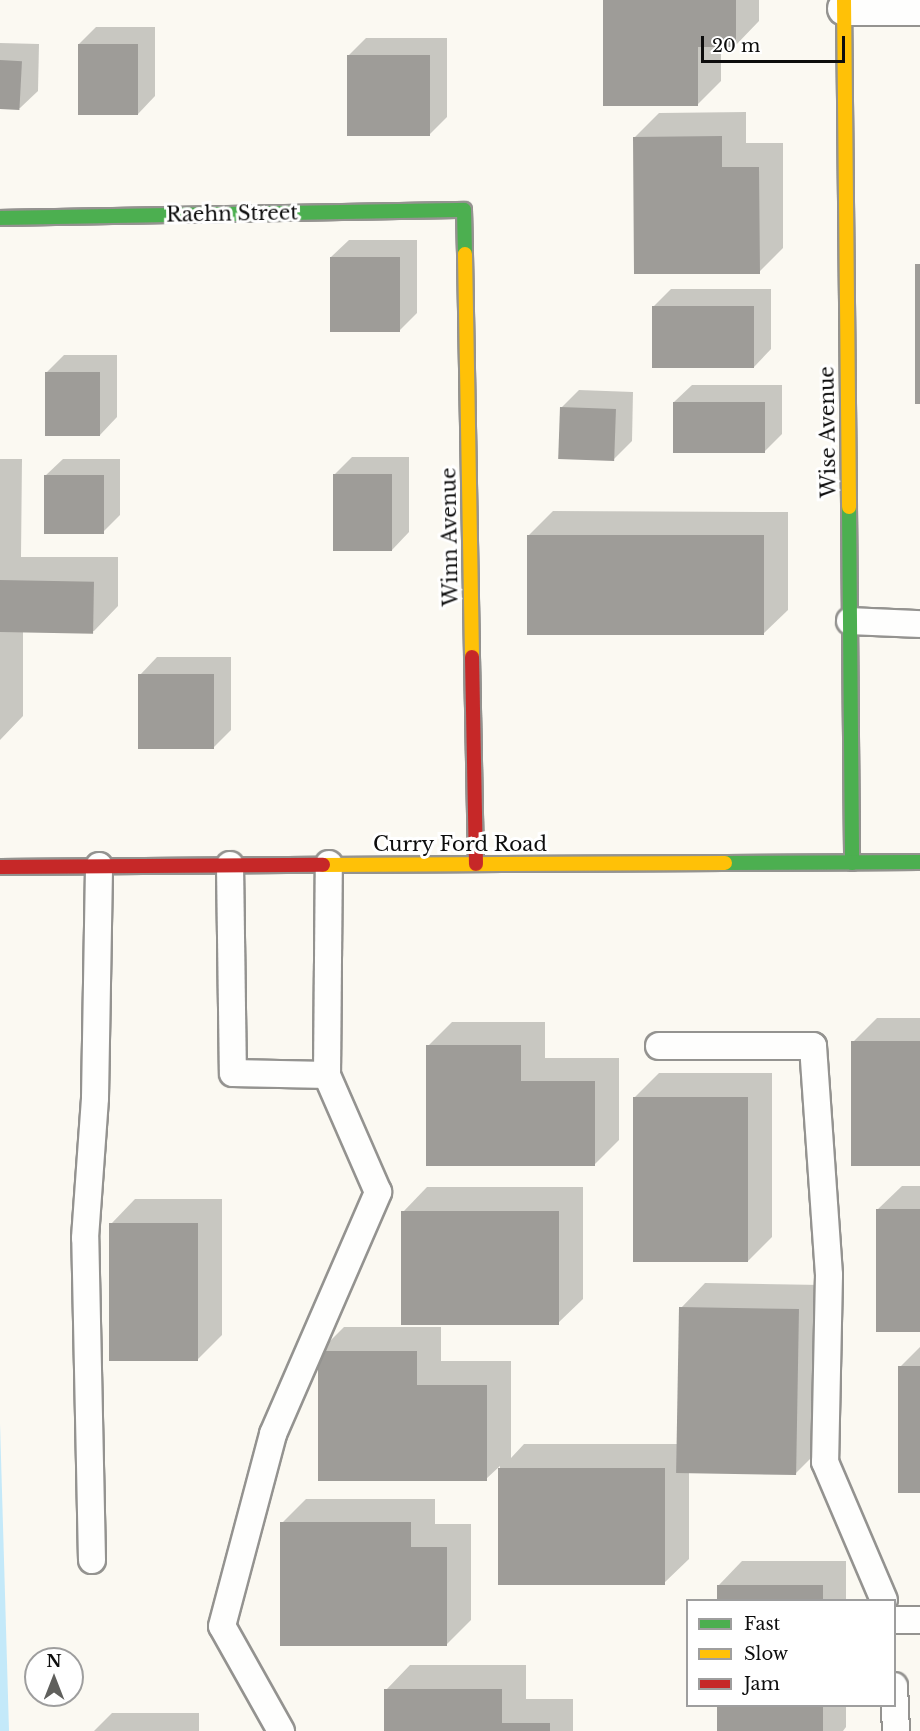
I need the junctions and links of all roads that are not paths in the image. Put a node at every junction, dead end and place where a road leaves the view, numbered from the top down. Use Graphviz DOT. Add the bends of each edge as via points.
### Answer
graph roads {
  1 [pos="844,4"];
  2 [pos="920,8"];
  3 [pos="464,210"];
  4 [pos="0,218"];
  5 [pos="850,621"];
  6 [pos="920,624"];
  7 [pos="920,862"];
  8 [pos="852,863"];
  9 [pos="328,864"];
  10 [pos="476,864"];
  11 [pos="230,865"];
  12 [pos="99,866"];
  13 [pos="0,867"];
  14 [pos="659,1046"];
  15 [pos="327,1075"];
  16 [pos="92,1560"];
  17 [pos="884,1599"];
  18 [pos="896,1620"];
  19 [pos="920,1620"];
  20 [pos="895,1707"];
  21 [pos="281,1731"];
  22 [pos="896,1731"];
  1 -- 2 [label="street"];
  1 -- 5 [label="street, Wise Avenue"];
  3 -- 4 [label="street, Raehn Street"];
  3 -- 10 [label="street, Winn Avenue"];
  5 -- 6 [label="lane"];
  5 -- 8 [label="street, Wise Avenue"];
  7 -- 8 [label="street, Curry Ford Road"];
  8 -- 10 [label="street, Curry Ford Road"];
  9 -- 10 [label="street, Curry Ford Road"];
  9 -- 11 [label="street, Curry Ford Road"];
  9 -- 15 [label="lane"];
  11 -- 12 [label="street, Curry Ford Road"];
  11 -- 15 [label="lane" via="233,1073"];
  12 -- 13 [label="street, Curry Ford Road"];
  12 -- 16 [label="lane" via="95,1098 85,1238"];
  14 -- 17 [label="lane" via="813,1046 829,1275 825,1462"];
  15 -- 21 [label="lane" via="378,1192 273,1434 222,1626"];
  18 -- 19 [label="lane"];
  20 -- 22 [label="lane"];
}
